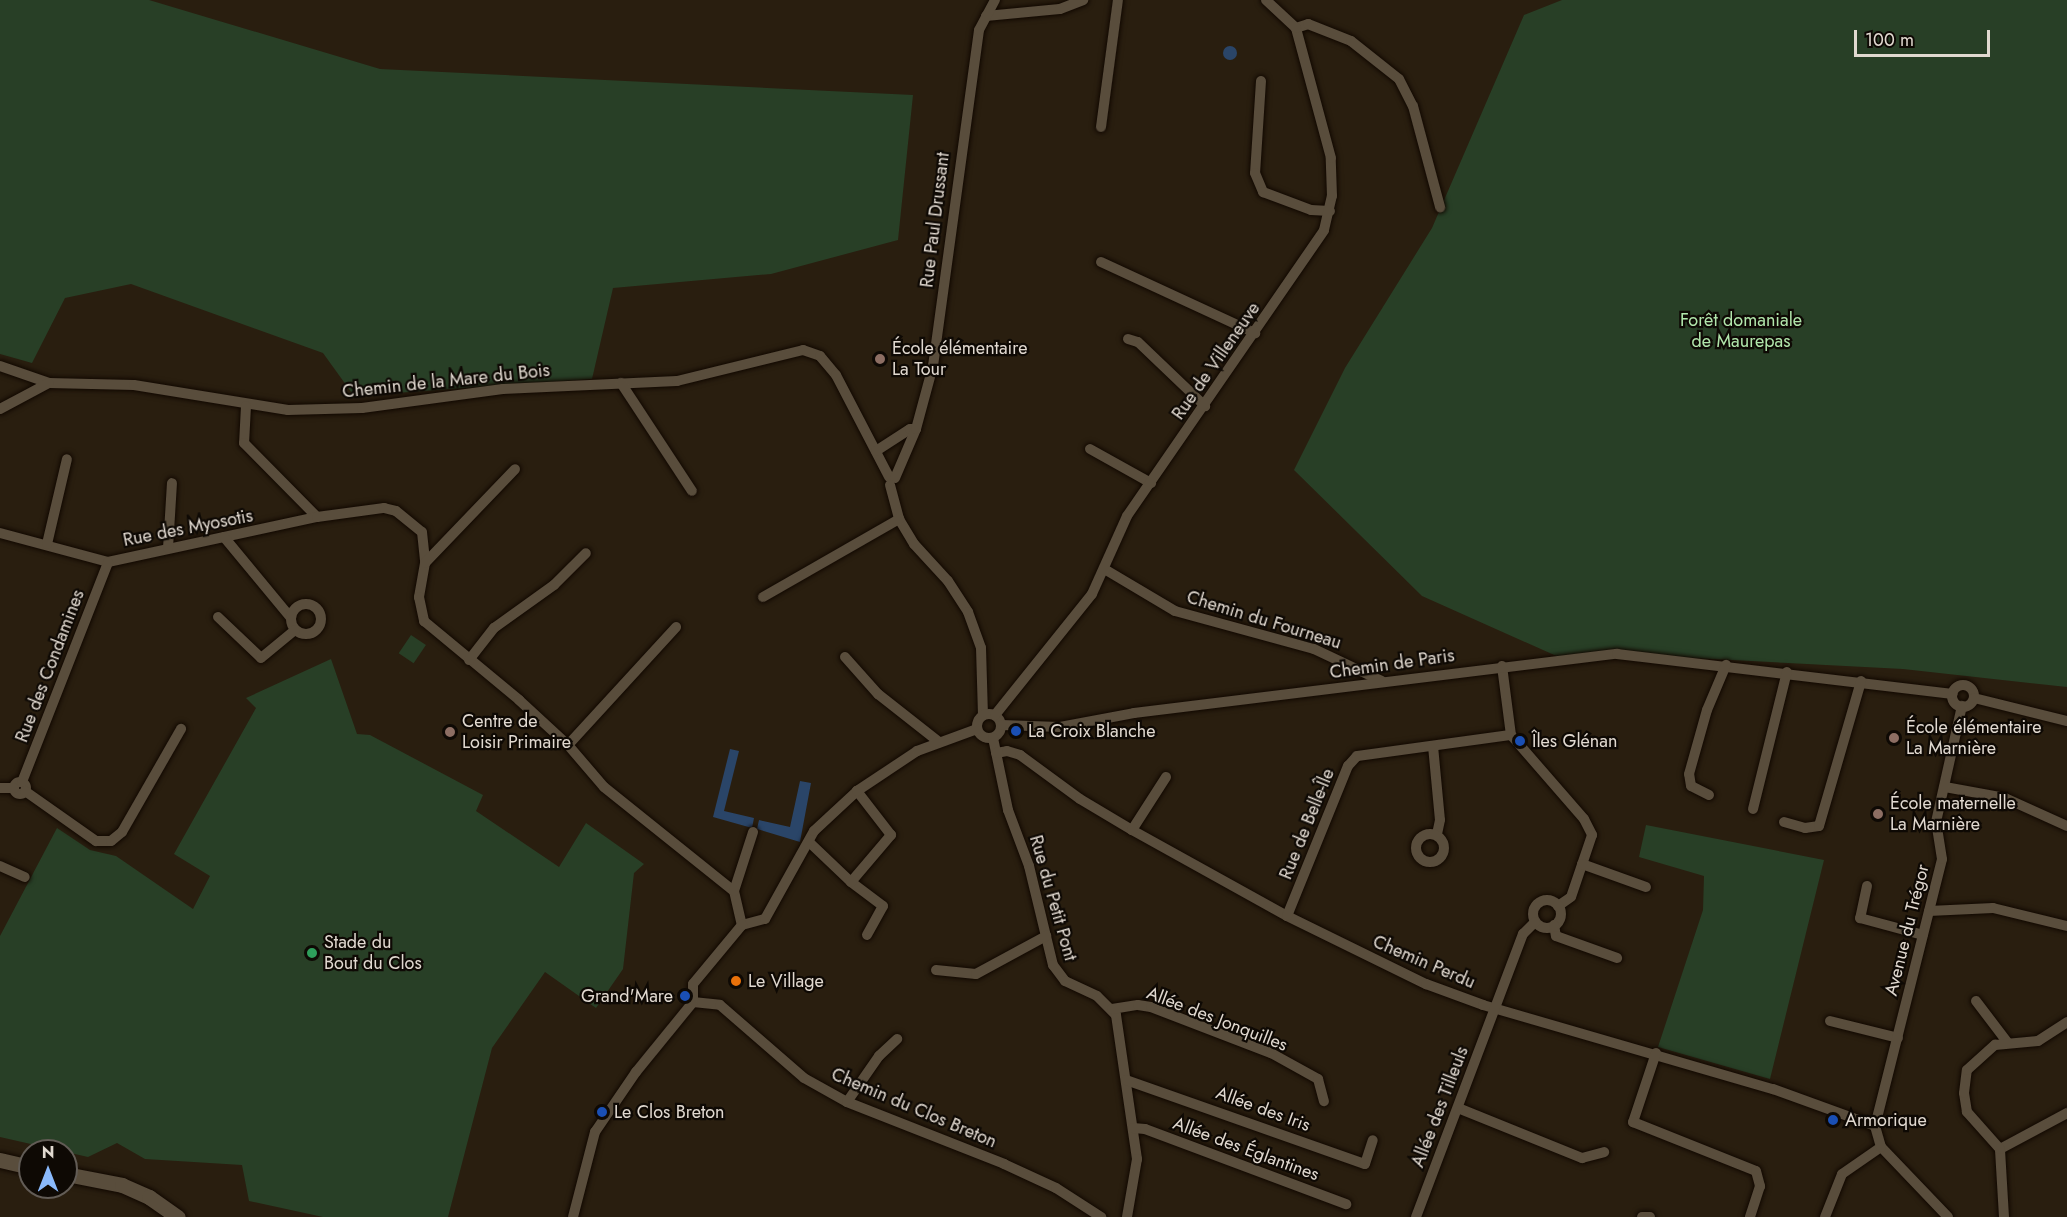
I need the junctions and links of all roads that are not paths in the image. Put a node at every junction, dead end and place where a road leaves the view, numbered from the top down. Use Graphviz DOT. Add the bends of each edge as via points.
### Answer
graph roads {
  1 [pos="994,0"];
  2 [pos="1083,0"];
  3 [pos="1118,0"];
  4 [pos="1266,0"];
  5 [pos="986,16"];
  6 [pos="1296,28"];
  7 [pos="1261,81"];
  8 [pos="1101,127"];
  9 [pos="1440,207"];
  10 [pos="1330,212"];
  11 [pos="1101,262"];
  12 [pos="1255,333"];
  13 [pos="1128,339"];
  14 [pos="0,366"];
  15 [pos="49,383"];
  16 [pos="621,383"];
  17 [pos="246,406"];
  18 [pos="1205,406"];
  19 [pos="0,409"];
  20 [pos="916,429"];
  21 [pos="1090,449"];
  22 [pos="876,451"];
  23 [pos="67,459"];
  24 [pos="515,469"];
  25 [pos="891,480"];
  26 [pos="172,483"];
  27 [pos="1151,483"];
  28 [pos="692,491"];
  29 [pos="317,517"];
  30 [pos="899,519"];
  31 [pos="0,533"];
  32 [pos="224,537"];
  33 [pos="47,544"];
  34 [pos="168,548"];
  35 [pos="586,553"];
  36 [pos="108,562"];
  37 [pos="425,563"];
  38 [pos="1106,570"];
  39 [pos="763,597"];
  40 [pos="218,617"];
  41 [pos="291,618"];
  42 [pos="676,627"];
  43 [pos="295,630"];
  44 [pos="845,657"];
  45 [pos="470,660"];
  46 [pos="1726,665"];
  47 [pos="1502,666"];
  48 [pos="1787,672"];
  49 [pos="1382,681"];
  50 [pos="1861,681"];
  51 [pos="1953,694"];
  52 [pos="1974,698"];
  53 [pos="1962,706"];
  54 [pos="983,715"];
  55 [pos="995,715"];
  56 [pos="2067,721"];
  57 [pos="1002,725"];
  58 [pos="181,729"];
  59 [pos="977,729"];
  60 [pos="1511,735"];
  61 [pos="993,738"];
  62 [pos="939,742"];
  63 [pos="568,745"];
  64 [pos="1433,746"];
  65 [pos="996,753"];
  66 [pos="1166,777"];
  67 [pos="20,787"];
  68 [pos="1945,787"];
  69 [pos="0,788"];
  70 [pos="857,791"];
  71 [pos="1709,795"];
  72 [pos="1753,809"];
  73 [pos="1785,822"];
  74 [pos="2067,826"];
  75 [pos="1132,830"];
  76 [pos="753,832"];
  77 [pos="1437,834"];
  78 [pos="809,842"];
  79 [pos="1582,864"];
  80 [pos="0,866"];
  81 [pos="25,877"];
  82 [pos="850,882"];
  83 [pos="1867,886"];
  84 [pos="1646,887"];
  85 [pos="734,891"];
  86 [pos="1558,906"];
  87 [pos="1929,911"];
  88 [pos="1287,916"];
  89 [pos="1535,921"];
  90 [pos="742,925"];
  91 [pos="1554,926"];
  92 [pos="2067,926"];
  93 [pos="867,935"];
  94 [pos="1923,935"];
  95 [pos="1046,936"];
  96 [pos="1617,958"];
  97 [pos="936,970"];
  98 [pos="1976,1001"];
  99 [pos="693,1002"];
  100 [pos="1496,1008"];
  101 [pos="1112,1009"];
  102 [pos="1830,1021"];
  103 [pos="2067,1022"];
  104 [pos="1898,1038"];
  105 [pos="897,1039"];
  106 [pos="2008,1043"];
  107 [pos="1656,1053"];
  108 [pos="1126,1080"];
  109 [pos="1324,1101"];
  110 [pos="847,1102"];
  111 [pos="1458,1108"];
  112 [pos="2067,1113"];
  113 [pos="1875,1126"];
  114 [pos="1133,1128"];
  115 [pos="1373,1140"];
  116 [pos="1881,1147"];
  117 [pos="2000,1149"];
  118 [pos="1604,1152"];
  119 [pos="0,1160"];
  120 [pos="18,1164"];
  121 [pos="78,1176"];
  122 [pos="1347,1204"];
  123 [pos="178,1217"];
  124 [pos="573,1217"];
  125 [pos="1101,1217"];
  126 [pos="1127,1217"];
  127 [pos="1416,1217"];
  128 [pos="1642,1217"];
  129 [pos="1650,1217"];
  130 [pos="1750,1217"];
  131 [pos="1825,1217"];
  132 [pos="1948,1217"];
  133 [pos="2004,1217"];
  1 -- 5 [label="street, Rue Paul Drussant"];
  2 -- 5 [label="street" via="1060,9"];
  3 -- 8 [label="street"];
  4 -- 6 [label="street"];
  5 -- 20 [label="street, Rue Paul Drussant" via="979,30 962,140 933,366"];
  6 -- 9 [label="street" via="1308,24 1351,40 1399,79 1413,106"];
  6 -- 10 [label="street, Rue de Villeneuve" via="1330,158"];
  7 -- 10 [label="street" via="1255,173 1263,192 1311,210"];
  10 -- 12 [label="street, Rue de Villeneuve" via="1324,230"];
  11 -- 12 [label="street"];
  12 -- 18 [label="street, Rue de Villeneuve"];
  13 -- 18 [label="street" via="1138,342"];
  14 -- 15 [label="street, Chemin de la Mare du Bois"];
  15 -- 17 [label="street, Chemin de la Mare du Bois" via="134,385"];
  15 -- 19 [label="street"];
  16 -- 17 [label="street, Chemin de la Mare du Bois" via="503,389 362,408 288,410"];
  16 -- 22 [label="street, Chemin de la Mare du Bois" via="677,381 804,350 820,356 836,375"];
  16 -- 28 [label="street"];
  17 -- 29 [label="street" via="244,443"];
  18 -- 27 [label="street, Rue de Villeneuve"];
  20 -- 22 [label="street"];
  20 -- 25 [label="street, Rue Paul Drussant"];
  21 -- 27 [label="street"];
  22 -- 25 [label="street, Chemin de la Mare du Bois"];
  23 -- 33 [label="street"];
  24 -- 37 [label="street"];
  25 -- 30 [label="street"];
  26 -- 34 [label="street"];
  27 -- 38 [label="street, Rue de Villeneuve" via="1127,516"];
  29 -- 32 [label="street, Rue des Myosotis"];
  29 -- 37 [label="street, Rue des Myosotis" via="384,508 405,517 422,532"];
  30 -- 39 [label="street"];
  30 -- 54 [label="street" via="968,612 981,648"];
  31 -- 33 [label="street, Rue des Myosotis"];
  32 -- 34 [label="street, Rue des Myosotis"];
  32 -- 41 [label="street"];
  33 -- 36 [label="street, Rue des Myosotis"];
  34 -- 36 [label="street, Rue des Myosotis"];
  35 -- 45 [label="street" via="554,585 494,628"];
  36 -- 67 [label="street, Rue des Condamines"];
  37 -- 45 [label="street" via="419,597 424,621"];
  38 -- 49 [label="street, Chemin du Fourneau" via="1175,610 1314,649"];
  38 -- 55 [label="street, Rue de Villeneuve" via="1092,594"];
  40 -- 43 [label="street" via="261,658"];
  41 -- 43 [label="street"];
  41 -- 43 [label="street" via="295,609 304,604 314,606 320,614 320,624 314,632 304,634"];
  42 -- 63 [label="street"];
  44 -- 62 [label="street" via="878,694"];
  45 -- 63 [label="street"];
  46 -- 47 [label="street, Chemin de Paris" via="1617,654"];
  46 -- 48 [label="street, Chemin de Paris"];
  46 -- 71 [label="street" via="1707,710 1689,774 1691,786"];
  47 -- 49 [label="street, Chemin de Paris"];
  47 -- 60 [label="street"];
  48 -- 50 [label="street, Chemin de Paris"];
  48 -- 72 [label="street"];
  49 -- 57 [label="street, Chemin de Paris" via="1134,713 1060,727"];
  50 -- 51 [label="street, Chemin de Paris"];
  50 -- 73 [label="street" via="1819,826 1805,828"];
  51 -- 52 [label="street" via="1957,687 1966,685"];
  51 -- 53 [label="street" via="1956,704"];
  52 -- 53 [label="street"];
  52 -- 56 [label="street"];
  53 -- 68 [label="street, Avenue du Trégor"];
  54 -- 55 [label="street"];
  54 -- 59 [label="street"];
  55 -- 57 [label="street"];
  57 -- 61 [label="street"];
  58 -- 67 [label="street" via="122,832 111,841 96,841"];
  59 -- 61 [label="street" via="981,736"];
  59 -- 62 [label="street"];
  60 -- 64 [label="street, Rue de Belle-Île"];
  60 -- 79 [label="street" via="1589,826 1592,835"];
  61 -- 65 [label="street, Rue du Petit Pont"];
  62 -- 70 [label="street" via="882,772"];
  63 -- 85 [label="street" via="604,787"];
  64 -- 77 [label="street" via="1440,820"];
  64 -- 88 [label="street, Rue de Belle-Île" via="1357,756 1348,766"];
  65 -- 75 [label="street, Chemin Perdu" via="1020,755 1080,799"];
  65 -- 95 [label="street, Rue du Petit Pont" via="1008,810 1029,866"];
  66 -- 75 [label="street"];
  67 -- 69 [label="street"];
  68 -- 74 [label="street" via="2005,798"];
  68 -- 87 [label="street, Avenue du Trégor" via="1936,822 1942,858"];
  70 -- 78 [label="street" via="814,831"];
  70 -- 82 [label="street" via="891,835"];
  75 -- 88 [label="street, Chemin Perdu"];
  76 -- 85 [label="street"];
  78 -- 82 [label="street"];
  78 -- 90 [label="street" via="765,919"];
  79 -- 84 [label="street"];
  79 -- 86 [label="street" via="1571,897"];
  80 -- 81 [label="street"];
  82 -- 93 [label="street" via="883,906"];
  83 -- 94 [label="street" via="1860,918"];
  85 -- 90 [label="street"];
  86 -- 89 [label="street" via="1547,900 1539,903 1534,909"];
  86 -- 91 [label="street" via="1560,919"];
  87 -- 92 [label="street" via="1993,908"];
  87 -- 94 [label="street, Avenue du Trégor"];
  88 -- 100 [label="street, Chemin Perdu" via="1426,984"];
  89 -- 91 [label="street" via="1546,928"];
  89 -- 100 [label="street, Allée des Tilleuls" via="1523,934"];
  90 -- 99 [label="street" via="693,984"];
  91 -- 96 [label="street" via="1556,936"];
  94 -- 104 [label="street, Avenue du Trégor"];
  95 -- 97 [label="street" via="976,974"];
  95 -- 101 [label="street, Rue du Petit Pont" via="1053,965 1065,981 1097,996"];
  98 -- 106 [label="street"];
  99 -- 110 [label="street, Chemin du Clos Breton" via="720,1005 804,1078"];
  99 -- 124 [label="street" via="594,1132"];
  100 -- 107 [label="street, Chemin Perdu"];
  100 -- 111 [label="street, Allée des Tilleuls"];
  101 -- 108 [label="street"];
  101 -- 109 [label="street, Allée des Jonquilles" via="1151,1007 1271,1053 1318,1079"];
  102 -- 104 [label="street"];
  103 -- 106 [label="street" via="2038,1041"];
  104 -- 113 [label="street, Avenue du Trégor"];
  105 -- 110 [label="street" via="879,1056"];
  106 -- 117 [label="street" via="1995,1045 1978,1056 1964,1081 1967,1112"];
  107 -- 113 [label="street, Chemin Perdu"];
  107 -- 130 [label="street" via="1633,1122 1756,1171 1760,1186"];
  108 -- 114 [label="street"];
  108 -- 115 [label="street, Allée des Iris" via="1365,1164"];
  110 -- 125 [label="street, Chemin du Clos Breton" via="1004,1164 1056,1188"];
  111 -- 118 [label="street" via="1582,1158"];
  111 -- 127 [label="street, Allée des Tilleuls"];
  112 -- 117 [label="street"];
  113 -- 116 [label="street"];
  114 -- 122 [label="street, Allée des Églantines" via="1145,1129"];
  114 -- 126 [label="street" via="1137,1169"];
  116 -- 131 [label="street" via="1842,1174"];
  116 -- 132 [label="street"];
  117 -- 133 [label="street"];
  119 -- 120 [label="street"];
  121 -- 123 [label="street" via="122,1185"];
  128 -- 129 [label="street"];
}
